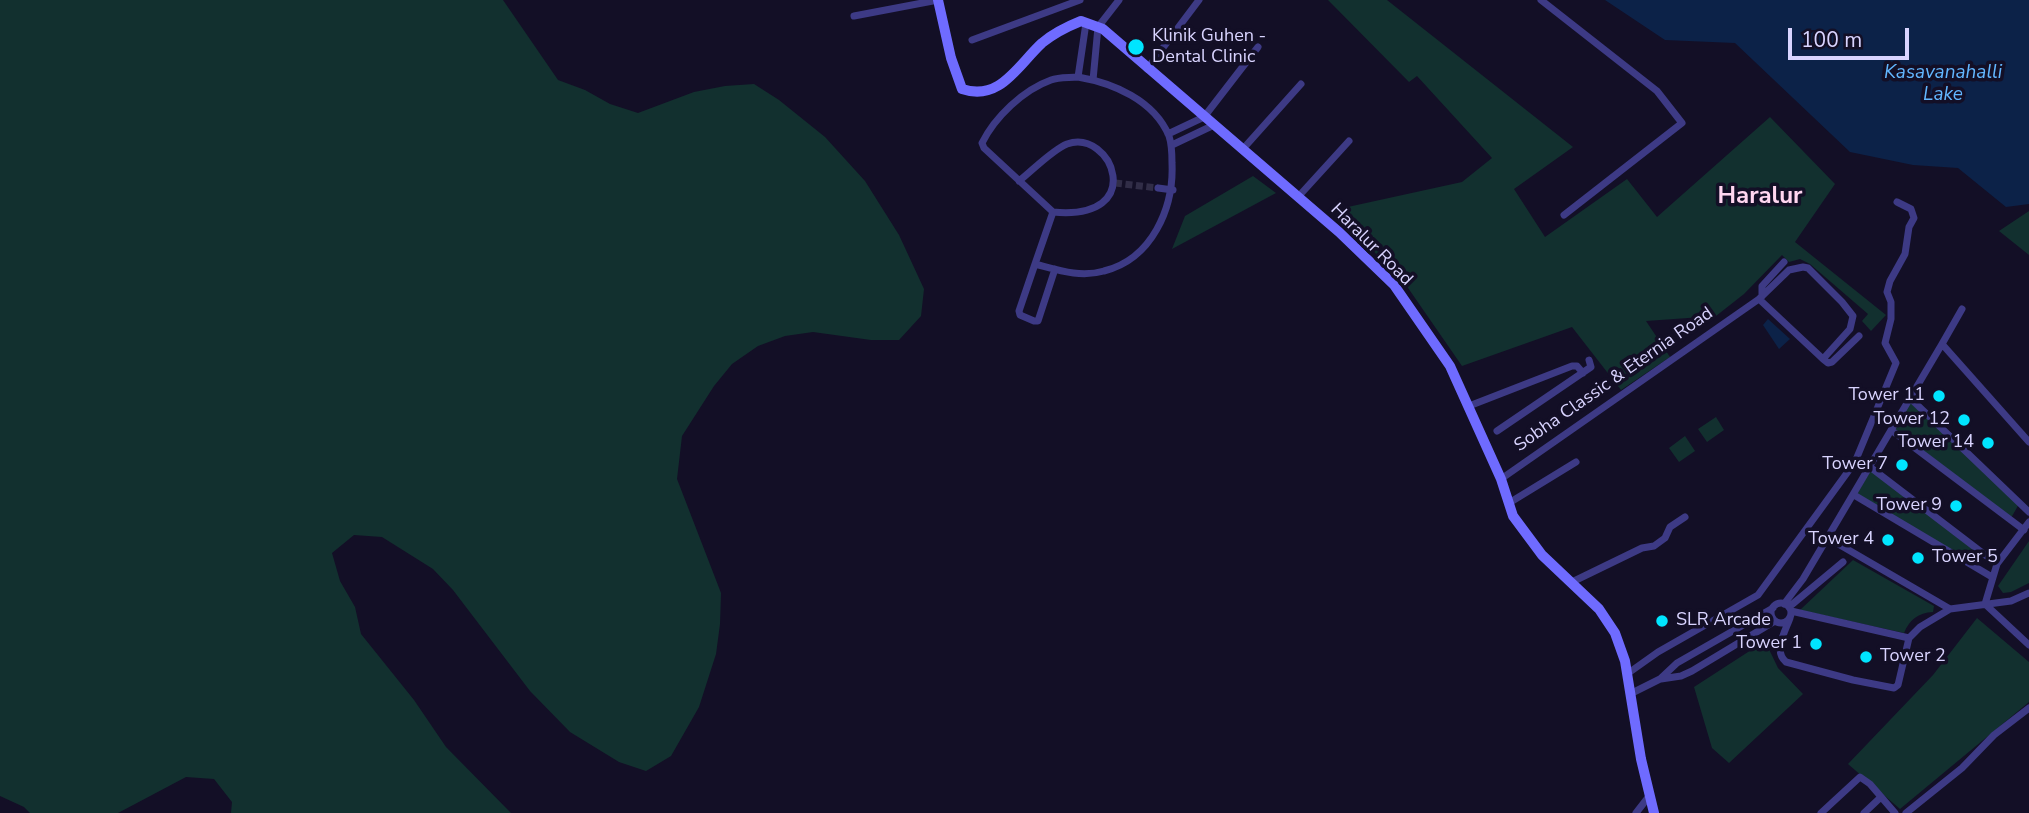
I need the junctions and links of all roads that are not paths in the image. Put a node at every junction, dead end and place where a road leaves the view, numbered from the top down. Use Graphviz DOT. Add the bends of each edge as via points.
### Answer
graph roads {
  1 [pos="938,0"];
  2 [pos="1080,0"];
  3 [pos="1119,0"];
  4 [pos="1199,0"];
  5 [pos="1541,0"];
  6 [pos="854,16"];
  7 [pos="1086,23"];
  8 [pos="1098,27"];
  9 [pos="972,40"];
  10 [pos="1258,47"];
  11 [pos="1147,69"];
  12 [pos="1078,77"];
  13 [pos="1093,80"];
  14 [pos="1300,84"];
  15 [pos="1204,117"];
  16 [pos="1214,125"];
  17 [pos="1168,134"];
  18 [pos="1349,141"];
  19 [pos="1172,145"];
  20 [pos="1242,149"];
  21 [pos="1019,181"];
  22 [pos="1158,188"];
  23 [pos="1172,190"];
  24 [pos="1298,197"];
  25 [pos="1897,202"];
  26 [pos="1053,212"];
  27 [pos="1564,215"];
  28 [pos="1784,262"];
  29 [pos="1035,264"];
  30 [pos="1055,269"];
  31 [pos="1760,297"];
  32 [pos="1962,309"];
  33 [pos="1859,336"];
  34 [pos="1942,344"];
  35 [pos="1823,359"];
  36 [pos="1589,360"];
  37 [pos="1583,373"];
  38 [pos="1910,398"];
  39 [pos="1469,406"];
  40 [pos="1891,430"];
  41 [pos="1497,431"];
  42 [pos="2029,442"];
  43 [pos="1576,462"];
  44 [pos="1870,467"];
  45 [pos="1501,479"];
  46 [pos="1854,495"];
  47 [pos="1509,503"];
  48 [pos="2029,512"];
  49 [pos="1685,517"];
  50 [pos="2026,526"];
  51 [pos="1828,538"];
  52 [pos="1843,562"];
  53 [pos="1997,564"];
  54 [pos="1992,577"];
  55 [pos="1572,582"];
  56 [pos="2029,593"];
  57 [pos="1985,604"];
  58 [pos="1773,608"];
  59 [pos="1950,609"];
  60 [pos="1788,610"];
  61 [pos="1775,621"];
  62 [pos="1909,638"];
  63 [pos="2029,645"];
  64 [pos="1626,674"];
  65 [pos="1660,679"];
  66 [pos="1630,694"];
  67 [pos="2029,708"];
  68 [pos="1650,794"];
  69 [pos="1881,797"];
  70 [pos="1636,813"];
  71 [pos="1654,813"];
  72 [pos="1821,813"];
  73 [pos="1864,813"];
  74 [pos="1895,813"];
  75 [pos="1906,813"];
  1 -- 6 [label="street"];
  1 -- 7 [label="street" via="962,89 976,94 996,89 1060,29"];
  2 -- 9 [label="street"];
  3 -- 8 [label="street"];
  4 -- 11 [label="street"];
  5 -- 27 [label="street" via="1657,91 1682,123"];
  7 -- 8 [label="street, Haralur Road"];
  7 -- 12 [label="street"];
  8 -- 11 [label="street, Haralur Road"];
  8 -- 13 [label="street"];
  10 -- 15 [label="street"];
  11 -- 15 [label="street, Haralur Road"];
  12 -- 13 [label="street"];
  12 -- 21 [label="street" via="1052,79 1027,93 987,134 984,148"];
  13 -- 17 [label="street" via="1123,90 1144,104"];
  14 -- 20 [label="street"];
  15 -- 16 [label="street, Haralur Road"];
  15 -- 17 [label="street"];
  16 -- 19 [label="street"];
  16 -- 20 [label="street, Haralur Road"];
  17 -- 19 [label="street"];
  18 -- 24 [label="street"];
  19 -- 23 [label="street"];
  20 -- 24 [label="street, Haralur Road"];
  21 -- 26 [label="street"];
  21 -- 26 [label="street" via="1065,145 1089,145 1103,153 1111,164 1114,183 1110,195 1100,205 1074,214"];
  22 -- 23 [label="street"];
  23 -- 30 [label="street" via="1165,216 1150,242 1129,260 1085,274"];
  24 -- 39 [label="street, Haralur Road" via="1394,285 1450,366"];
  25 -- 64 [label="street" via="1911,209 1914,218 1905,254 1887,292 1891,319 1885,343 1896,363 1855,462 1758,595"];
  26 -- 29 [label="street"];
  28 -- 31 [label="street" via="1762,286"];
  29 -- 30 [label="street"];
  29 -- 30 [label="street" via="1019,311 1034,321 1038,321"];
  31 -- 35 [label="street"];
  31 -- 35 [label="street, Sobha Classic & Eternia Road" via="1789,270 1808,268 1853,316 1852,325"];
  31 -- 45 [label="street, Sobha Classic & Eternia Road"];
  32 -- 34 [label="street"];
  33 -- 35 [label="street" via="1832,362"];
  34 -- 38 [label="street"];
  34 -- 42 [label="street"];
  36 -- 37 [label="street" via="1592,366"];
  37 -- 39 [label="street" via="1572,366"];
  37 -- 41 [label="street"];
  38 -- 40 [label="street"];
  38 -- 48 [label="street"];
  39 -- 45 [label="street, Haralur Road"];
  40 -- 44 [label="street"];
  40 -- 50 [label="street"];
  43 -- 47 [label="street"];
  44 -- 46 [label="street"];
  44 -- 53 [label="street"];
  45 -- 47 [label="street, Haralur Road"];
  46 -- 51 [label="street"];
  46 -- 54 [label="street"];
  47 -- 55 [label="street, Haralur Road" via="1528,538"];
  49 -- 55 [label="street" via="1654,545"];
  50 -- 53 [label="street"];
  51 -- 59 [label="street"];
  51 -- 60 [label="street"];
  52 -- 60 [label="street"];
  53 -- 54 [label="street"];
  54 -- 57 [label="street"];
  55 -- 64 [label="street, Haralur Road" via="1608,621"];
  56 -- 57 [label="street"];
  57 -- 59 [label="street"];
  57 -- 63 [label="street"];
  58 -- 60 [label="street" via="1778,604"];
  58 -- 61 [label="street"];
  58 -- 65 [label="street" via="1677,663"];
  59 -- 62 [label="street"];
  60 -- 61 [label="street" via="1783,623"];
  60 -- 62 [label="street"];
  60 -- 62 [label="street" via="1780,657 1853,680 1898,685"];
  61 -- 65 [label="street" via="1692,671"];
  64 -- 66 [label="street, Haralur Road"];
  65 -- 66 [label="street"];
  66 -- 68 [label="street, Haralur Road"];
  67 -- 75 [label="street"];
  68 -- 70 [label="street"];
  68 -- 71 [label="street, Haralur Road"];
  69 -- 72 [label="street" via="1860,777"];
  69 -- 73 [label="street"];
  69 -- 74 [label="street"];
}
